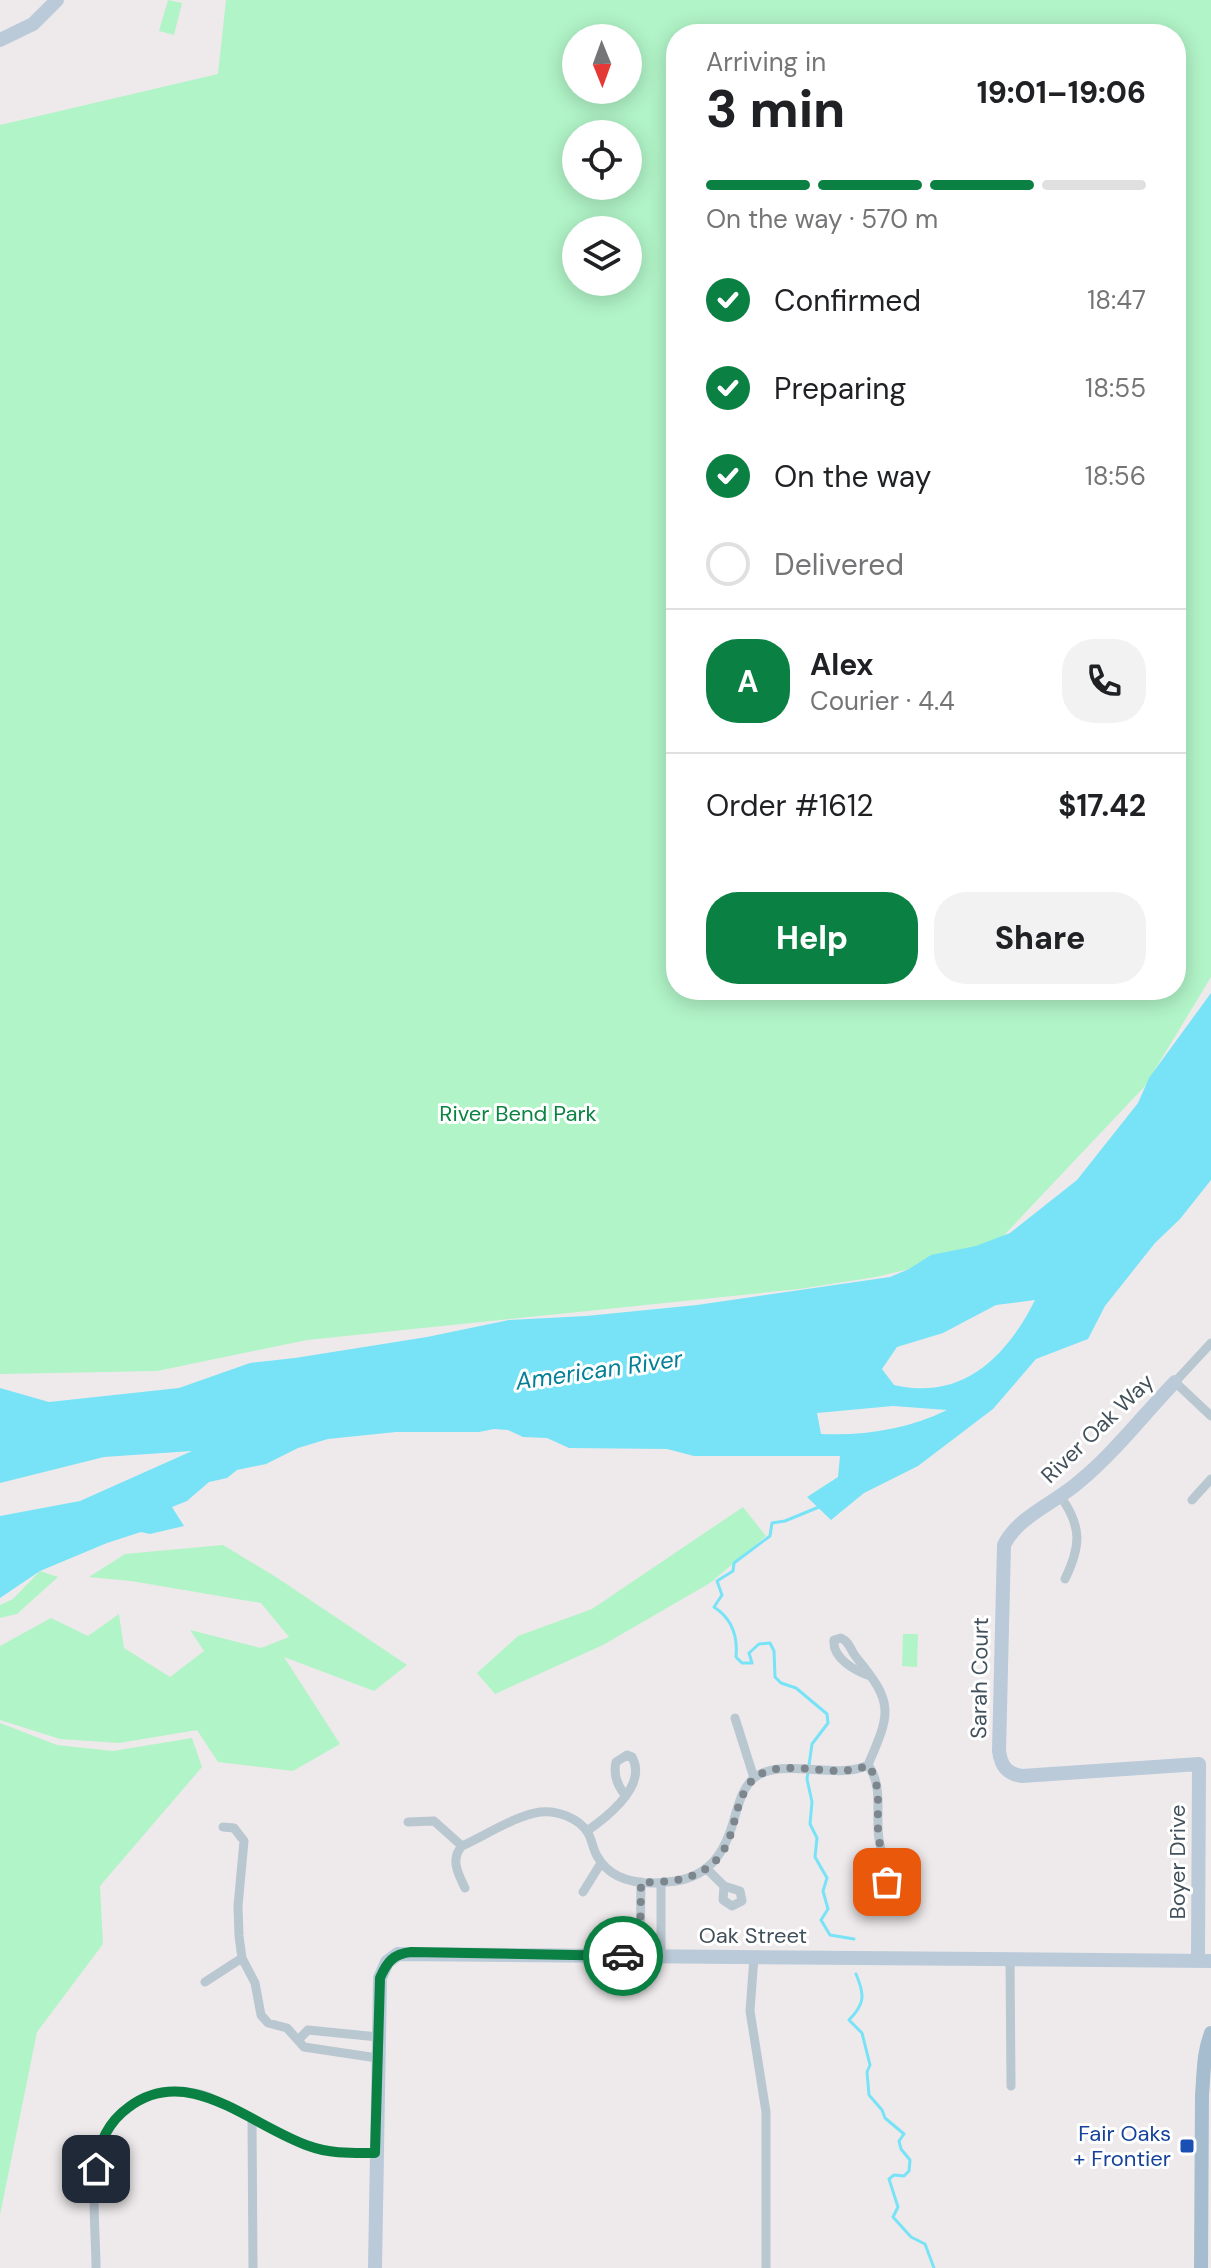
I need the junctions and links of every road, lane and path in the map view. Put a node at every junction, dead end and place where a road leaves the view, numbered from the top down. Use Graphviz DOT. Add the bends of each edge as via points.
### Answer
graph roads {
  1 [pos="57,0"];
  2 [pos="0,40"];
  3 [pos="1211,1343"];
  4 [pos="1175,1382"];
  5 [pos="1211,1416"];
  6 [pos="1211,1479"];
  7 [pos="1061,1497"];
  8 [pos="1192,1500"];
  9 [pos="1008,1536"];
  10 [pos="1065,1579"];
  11 [pos="870,1676"];
  12 [pos="735,1718"];
  13 [pos="1199,1764"];
  14 [pos="868,1765"];
  15 [pos="754,1778"];
  16 [pos="625,1795"];
  17 [pos="408,1822"];
  18 [pos="223,1827"];
  19 [pos="587,1831"];
  20 [pos="462,1846"];
  21 [pos="601,1863"];
  22 [pos="706,1868"];
  23 [pos="641,1882"];
  24 [pos="887,1882"];
  25 [pos="661,1883"];
  26 [pos="724,1886"];
  27 [pos="465,1888"];
  28 [pos="583,1892"];
  29 [pos="640,1925"];
  30 [pos="661,1926"];
  31 [pos="640,1957"];
  32 [pos="661,1957"];
  33 [pos="754,1957"];
  34 [pos="242,1958"];
  35 [pos="1010,1959"];
  36 [pos="1204,1961"];
  37 [pos="1211,1968"];
  38 [pos="205,1982"];
  39 [pos="1211,2033"];
  40 [pos="378,2037"];
  41 [pos="298,2040"];
  42 [pos="377,2058"];
  43 [pos="1208,2068"];
  44 [pos="1011,2086"];
  45 [pos="252,2119"];
  46 [pos="375,2153"];
  47 [pos="1206,2246"];
  48 [pos="96,2268"];
  49 [pos="253,2268"];
  50 [pos="375,2268"];
  51 [pos="766,2268"];
  52 [pos="1201,2268"];
  1 -- 2 [label="street" via="33,24"];
  3 -- 4 [label="street, River Oak Way"];
  4 -- 5 [label="street"];
  4 -- 7 [label="street, River Oak Way"];
  6 -- 8 [label="street"];
  7 -- 9 [label="street, River Oak Way"];
  7 -- 10 [label="street" via="1077,1531"];
  9 -- 13 [label="street, Sarah Court" via="999,1733 1000,1758 1007,1771 1029,1776"];
  11 -- 14 [label="street" via="885,1701 886,1718"];
  12 -- 15 [label="street"];
  13 -- 36 [label="street, Boyer Drive"];
  14 -- 15 [label="street" via="774,1770"];
  14 -- 24 [label="street" via="877,1785 878,1836"];
  15 -- 22 [label="street" via="726,1846"];
  16 -- 19 [label="street" via="611,1814"];
  17 -- 20 [label="street" via="434,1821"];
  18 -- 34 [label="street" via="234,1828 244,1841 238,1906"];
  19 -- 20 [label="street" via="565,1815 539,1812"];
  19 -- 21 [label="street"];
  20 -- 27 [label="street" via="455,1862"];
  21 -- 23 [label="street" via="623,1879"];
  21 -- 28 [label="street"];
  22 -- 25 [label="street"];
  22 -- 26 [label="street"];
  23 -- 25 [label="street"];
  23 -- 29 [label="street"];
  25 -- 30 [label="street"];
  29 -- 30 [label="street"];
  29 -- 31 [label="street"];
  30 -- 32 [label="street"];
  31 -- 32 [label="street, Oak Street"];
  31 -- 40 [label="street, Oak Street" via="398,1954 380,1978"];
  32 -- 33 [label="street, Oak Street"];
  33 -- 35 [label="street, Oak Street"];
  33 -- 51 [label="street" via="750,2011 766,2112"];
  34 -- 38 [label="street"];
  34 -- 41 [label="street" via="255,1983 261,2015"];
  35 -- 36 [label="street, Oak Street"];
  35 -- 44 [label="street"];
  36 -- 37 [label="street"];
  39 -- 43 [label="main road" via="1202,2062"];
  40 -- 41 [label="street" via="308,2030"];
  40 -- 42 [label="street"];
  41 -- 42 [label="street" via="315,2051"];
  42 -- 46 [label="street"];
  43 -- 47 [label="main road"];
  45 -- 46 [label="street" via="321,2150"];
  45 -- 48 [label="street" via="207,2096 180,2091 145,2097 121,2113 108,2129 96,2162"];
  45 -- 49 [label="street"];
  46 -- 50 [label="street"];
  47 -- 52 [label="main road"];
}
